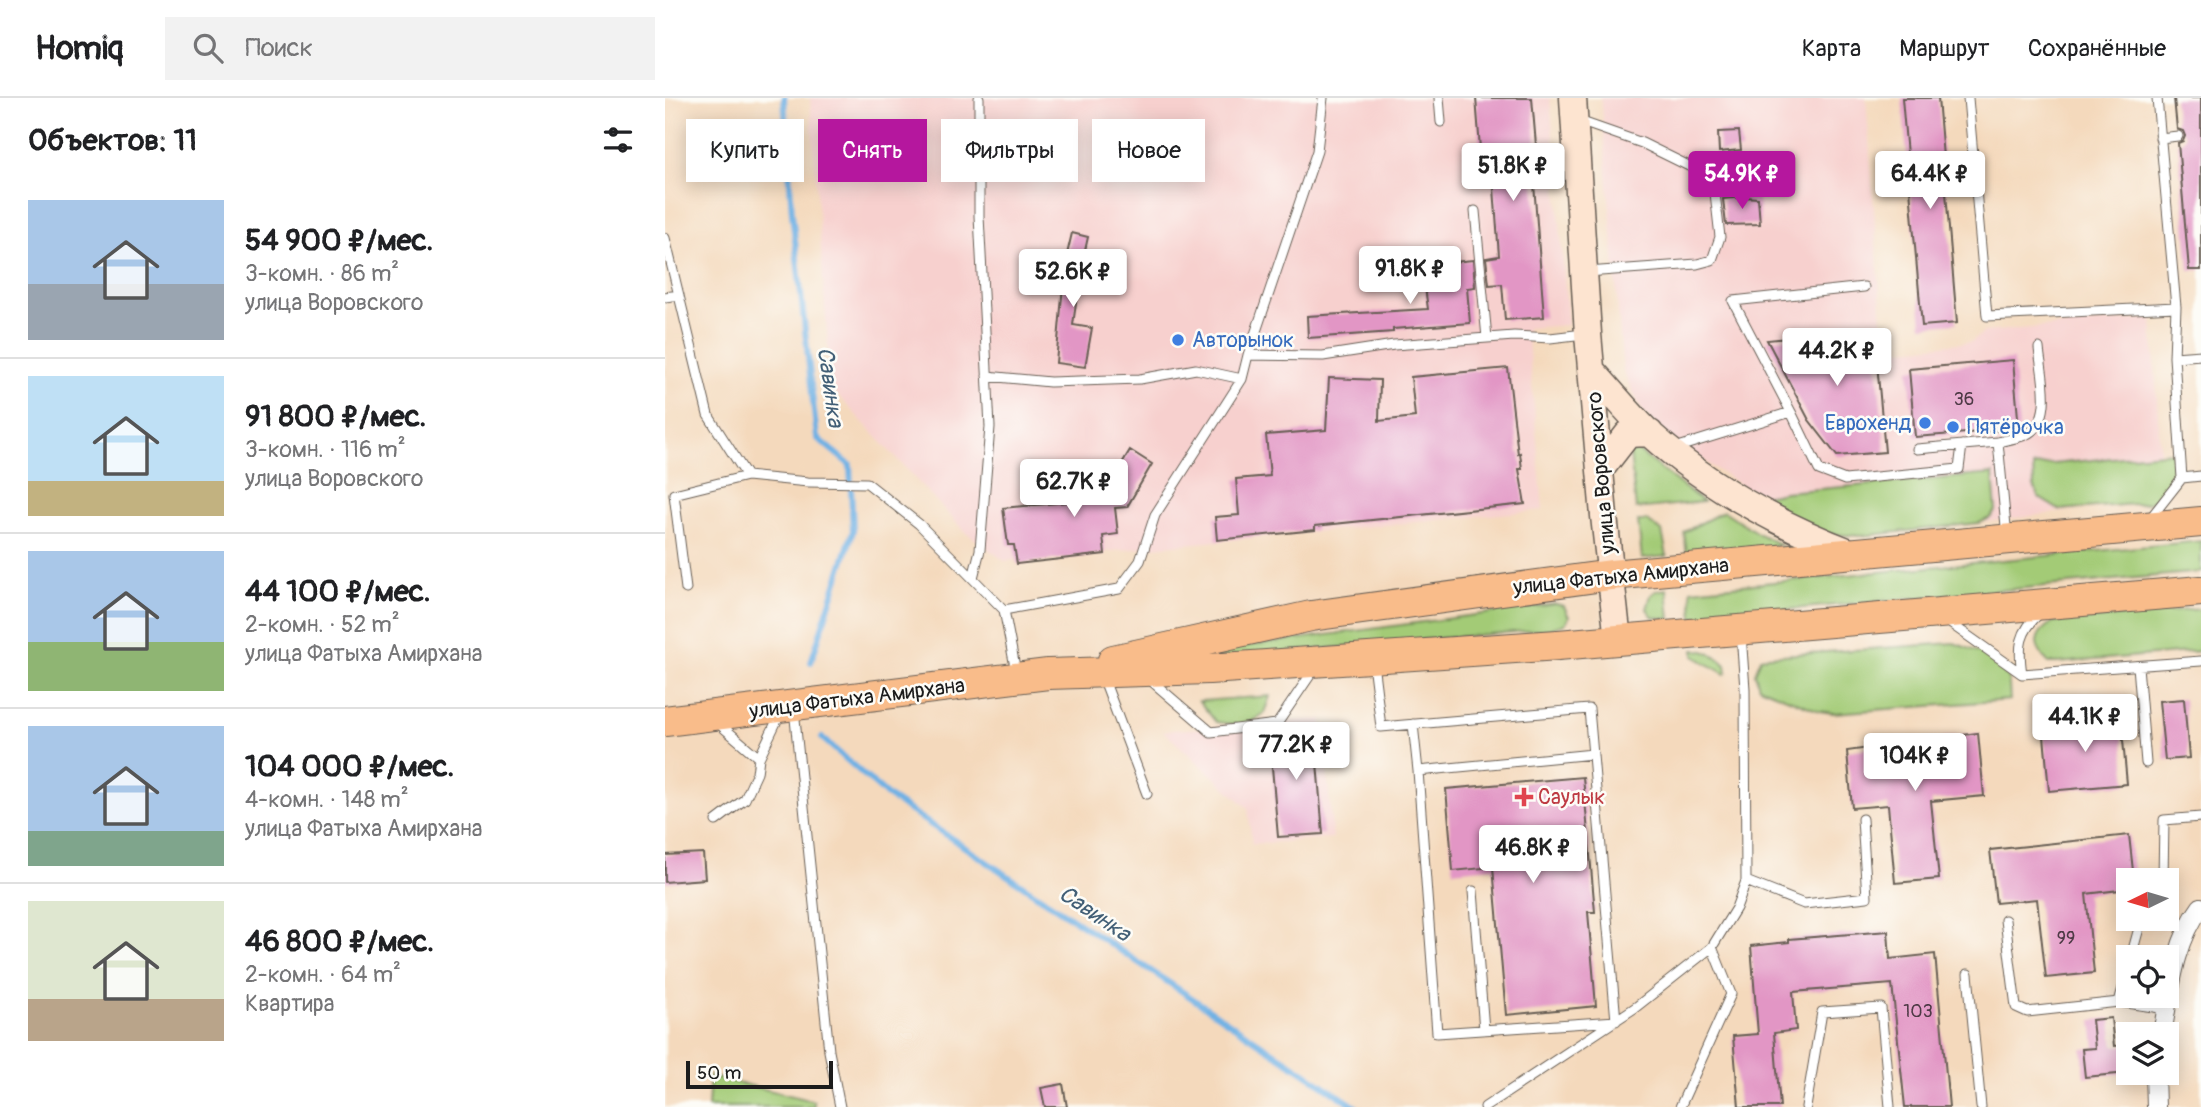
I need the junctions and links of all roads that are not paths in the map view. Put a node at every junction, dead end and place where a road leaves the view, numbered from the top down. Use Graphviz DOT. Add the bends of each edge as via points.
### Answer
graph roads {
  1 [pos="979,98"];
  2 [pos="1322,98"];
  3 [pos="1439,98"];
  4 [pos="1968,98"];
  5 [pos="2157,98"];
  6 [pos="1574,109"];
  7 [pos="1441,122"];
  8 [pos="2178,136"];
  9 [pos="2160,138"];
  10 [pos="1475,211"];
  11 [pos="665,238"];
  12 [pos="1585,272"];
  13 [pos="1864,287"];
  14 [pos="679,295"];
  15 [pos="665,297"];
  16 [pos="2176,307"];
  17 [pos="1588,334"];
  18 [pos="1487,338"];
  19 [pos="2039,348"];
  20 [pos="1248,355"];
  21 [pos="2201,355"];
  22 [pos="2174,357"];
  23 [pos="1592,371"];
  24 [pos="988,376"];
  25 [pos="1242,379"];
  26 [pos="1791,412"];
  27 [pos="1650,433"];
  28 [pos="1998,442"];
  29 [pos="1962,445"];
  30 [pos="1917,449"];
  31 [pos="1671,450"];
  32 [pos="1600,470"];
  33 [pos="747,476"];
  34 [pos="2201,476"];
  35 [pos="2182,478"];
  36 [pos="2201,522"];
  37 [pos="2144,527"];
  38 [pos="2007,540"];
  39 [pos="1854,554"];
  40 [pos="1611,575"];
  41 [pos="973,578"];
  42 [pos="686,589"];
  43 [pos="2201,592"];
  44 [pos="2048,605"];
  45 [pos="1004,610"];
  46 [pos="1938,615"];
  47 [pos="1740,630"];
  48 [pos="1618,640"];
  49 [pos="1373,658"];
  50 [pos="2201,661"];
  51 [pos="1319,662"];
  52 [pos="2138,666"];
  53 [pos="1142,672"];
  54 [pos="1101,673"];
  55 [pos="1048,674"];
  56 [pos="2022,674"];
  57 [pos="1016,678"];
  58 [pos="788,707"];
  59 [pos="709,716"];
  60 [pos="665,721"];
  61 [pos="1413,724"];
  62 [pos="1593,754"];
  63 [pos="759,758"];
  64 [pos="2146,763"];
  65 [pos="1418,771"];
  66 [pos="1147,794"];
  67 [pos="2201,817"];
  68 [pos="1862,819"];
  69 [pos="716,821"];
  70 [pos="2163,868"];
  71 [pos="1747,881"];
  72 [pos="1473,891"];
  73 [pos="2201,907"];
  74 [pos="2005,920"];
  75 [pos="1712,947"];
  76 [pos="1968,974"];
  77 [pos="2116,1002"];
  78 [pos="2160,1008"];
  79 [pos="2167,1009"];
  80 [pos="1616,1021"];
  81 [pos="2164,1022"];
  82 [pos="1484,1030"];
  83 [pos="2155,1085"];
  84 [pos="840,1107"];
  85 [pos="1485,1107"];
  86 [pos="1680,1107"];
  87 [pos="1806,1107"];
  88 [pos="1890,1107"];
  89 [pos="1980,1107"];
  90 [pos="2156,1107"];
  1 -- 24 [label="lane" via="979,216"];
  2 -- 20 [label="lane" via="1317,150"];
  3 -- 7 [label="lane"];
  4 -- 16 [label="lane" via="1987,316"];
  5 -- 9 [label="lane"];
  6 -- 12 [label="street, улица Воровского"];
  6 -- 12 [label="lane" via="1703,173 1715,193 1720,237 1712,260 1697,264"];
  8 -- 9 [label="lane"];
  9 -- 16 [label="lane"];
  10 -- 18 [label="lane"];
  11 -- 14 [label="lane"];
  12 -- 17 [label="street, улица Воровского"];
  13 -- 26 [label="lane" via="1733,301"];
  14 -- 15 [label="lane"];
  14 -- 33 [label="lane" via="708,415"];
  16 -- 22 [label="lane"];
  17 -- 18 [label="lane"];
  17 -- 23 [label="street, улица Воровского"];
  18 -- 20 [label="lane" via="1323,356"];
  19 -- 28 [label="lane" via="2045,409 2039,424 2027,434"];
  20 -- 25 [label="lane"];
  21 -- 22 [label="lane"];
  22 -- 35 [label="lane"];
  23 -- 27 [label="street, улица Воровского"];
  23 -- 32 [label="street, улица Воровского"];
  24 -- 25 [label="lane" via="1050,382 1140,379 1196,369"];
  24 -- 41 [label="lane" via="990,427 980,550"];
  25 -- 45 [label="lane" via="1155,515 1140,561 1119,589"];
  26 -- 29 [label="lane" via="1819,470 1845,480 1959,469"];
  26 -- 31 [label="lane"];
  27 -- 31 [label="street, улица Воровского"];
  27 -- 32 [label="street" via="1628,434"];
  28 -- 29 [label="lane"];
  28 -- 38 [label="lane"];
  29 -- 30 [label="lane"];
  31 -- 39 [label="street, улица Воровского" via="1765,515"];
  32 -- 40 [label="street, улица Воровского"];
  33 -- 41 [label="lane" via="867,483 919,524"];
  33 -- 42 [label="lane" via="674,494"];
  34 -- 35 [label="lane"];
  35 -- 37 [label="lane"];
  36 -- 37 [label="main road, улица Фатыха Амирхана"];
  37 -- 38 [label="main road, улица Фатыха Амирхана"];
  38 -- 39 [label="main road, улица Фатыха Амирхана"];
  39 -- 40 [label="main road, улица Фатыха Амирхана"];
  40 -- 48 [label="street, улица Воровского"];
  40 -- 55 [label="main road, улица Фатыха Амирхана" via="1311,616"];
  41 -- 45 [label="lane"];
  43 -- 44 [label="main road, улица Фатыха Амирхана"];
  44 -- 46 [label="main road, улица Фатыха Амирхана"];
  44 -- 56 [label="lane" via="2027,625 2021,640"];
  45 -- 57 [label="lane"];
  46 -- 47 [label="main road, улица Фатыха Амирхана"];
  46 -- 56 [label="lane"];
  47 -- 48 [label="main road, улица Фатыха Амирхана"];
  47 -- 71 [label="lane"];
  48 -- 49 [label="main road, улица Фатыха Амирхана"];
  49 -- 51 [label="main road, улица Фатыха Амирхана"];
  49 -- 61 [label="lane" via="1381,727"];
  50 -- 52 [label="lane"];
  51 -- 53 [label="main road, улица Фатыха Амирхана"];
  51 -- 53 [label="lane" via="1277,724 1211,732"];
  52 -- 56 [label="lane"];
  52 -- 64 [label="lane"];
  53 -- 54 [label="main road, улица Фатыха Амирхана"];
  54 -- 55 [label="main road, улица Фатыха Амирхана"];
  54 -- 66 [label="lane"];
  55 -- 57 [label="main road, улица Фатыха Амирхана"];
  57 -- 58 [label="main road, улица Фатыха Амирхана"];
  58 -- 59 [label="main road, улица Фатыха Амирхана"];
  58 -- 63 [label="lane"];
  58 -- 84 [label="lane" via="829,1051"];
  59 -- 60 [label="main road, улица Фатыха Амирхана"];
  59 -- 63 [label="lane"];
  61 -- 62 [label="lane" via="1589,709"];
  61 -- 65 [label="lane"];
  62 -- 65 [label="lane"];
  62 -- 80 [label="lane"];
  63 -- 69 [label="lane" via="745,799"];
  65 -- 82 [label="lane" via="1437,1033"];
  67 -- 70 [label="lane" via="2164,820"];
  68 -- 71 [label="lane" via="1867,897 1804,904"];
  71 -- 75 [label="lane"];
  72 -- 82 [label="lane"];
  73 -- 79 [label="street" via="2188,924"];
  74 -- 77 [label="lane" via="2016,1007 2027,1012"];
  75 -- 80 [label="lane"];
  75 -- 86 [label="lane" via="1731,994"];
  76 -- 89 [label="lane"];
  78 -- 79 [label="lane"];
  79 -- 81 [label="street"];
  80 -- 82 [label="lane"];
  80 -- 85 [label="lane"];
  83 -- 90 [label="street"];
  87 -- 88 [label="lane" via="1822,1012 1881,1008"];
}
